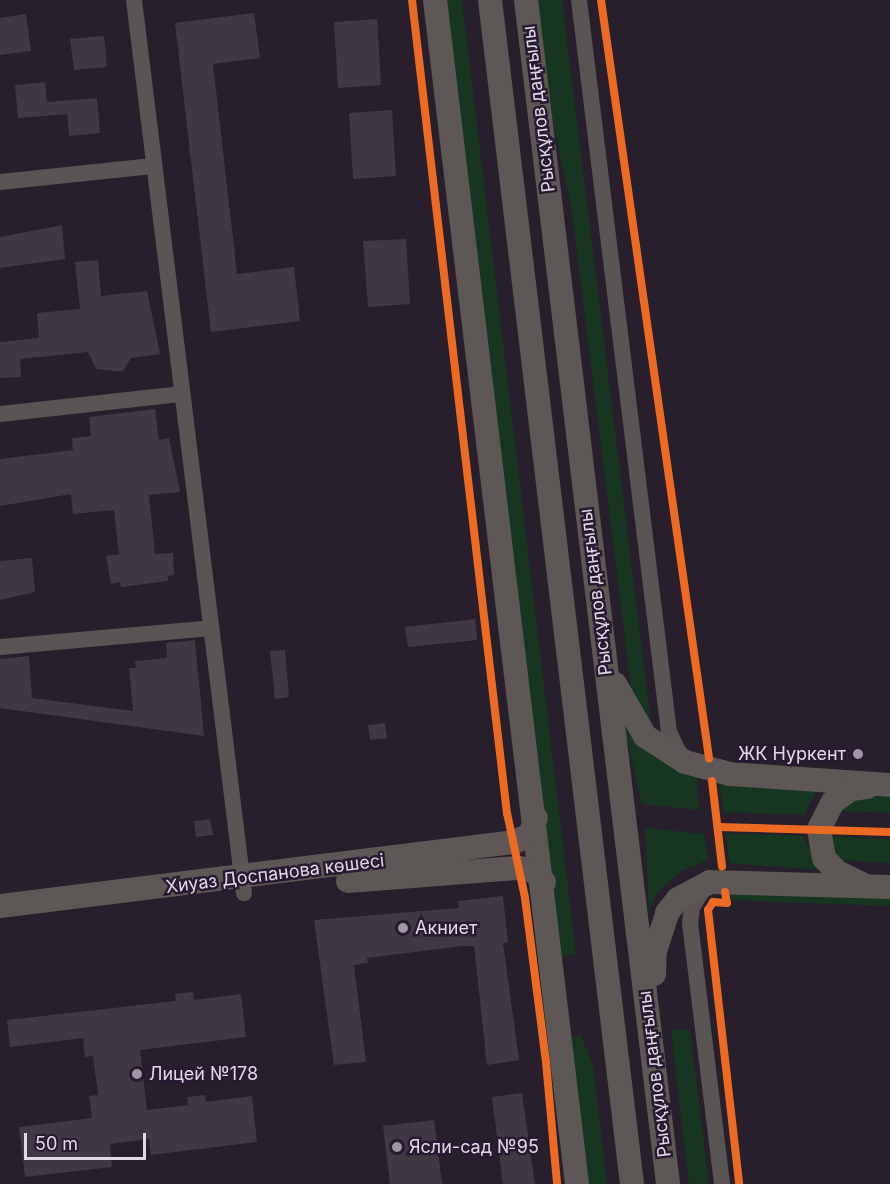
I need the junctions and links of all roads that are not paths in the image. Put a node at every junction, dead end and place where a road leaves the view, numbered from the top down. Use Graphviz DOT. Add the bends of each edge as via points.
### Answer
graph roads {
  1 [pos="134,0"];
  2 [pos="435,0"];
  3 [pos="490,0"];
  4 [pos="526,0"];
  5 [pos="579,0"];
  6 [pos="152,166"];
  7 [pos="0,182"];
  8 [pos="180,394"];
  9 [pos="0,414"];
  10 [pos="211,628"];
  11 [pos="602,643"];
  12 [pos="0,647"];
  13 [pos="685,762"];
  14 [pos="887,785"];
  15 [pos="536,818"];
  16 [pos="544,882"];
  17 [pos="710,882"];
  18 [pos="243,886"];
  19 [pos="878,886"];
  20 [pos="0,906"];
  21 [pos="0,919"];
  22 [pos="654,1058"];
  23 [pos="577,1184"];
  24 [pos="632,1184"];
  25 [pos="668,1184"];
  26 [pos="722,1184"];
  1 -- 6 [label="street"];
  2 -- 15 [label="street"];
  3 -- 24 [label="street, Рысқұлов даңғылы"];
  4 -- 11 [label="street, Рысқұлов даңғылы"];
  5 -- 13 [label="street" via="669,732"];
  6 -- 7 [label="street"];
  6 -- 8 [label="street"];
  8 -- 9 [label="street"];
  8 -- 10 [label="street"];
  10 -- 12 [label="street"];
  10 -- 18 [label="street"];
  11 -- 13 [label="street" via="619,698 634,722 657,746"];
  11 -- 22 [label="street, Рысқұлов даңғылы"];
  13 -- 14 [label="street" via="730,774"];
  14 -- 19 [label="street" via="851,789 833,802 819,829 824,858 837,872"];
  15 -- 16 [label="street"];
  15 -- 18 [label="street, Хиуаз Доспанова көшесі" via="530,835 514,842"];
  16 -- 18 [label="street, Хиуаз Доспанова көшесі" via="532,870 518,868"];
  16 -- 23 [label="street"];
  17 -- 19 [label="street"];
  17 -- 22 [label="street" via="678,899 660,931 655,951"];
  17 -- 26 [label="street" via="698,893 690,922"];
  18 -- 20 [label="street, Хиуаз Доспанова көшесі"];
  18 -- 21 [label="street, Хиуаз Доспанова көшесі"];
  22 -- 25 [label="street, Рысқұлов даңғылы"];
}
